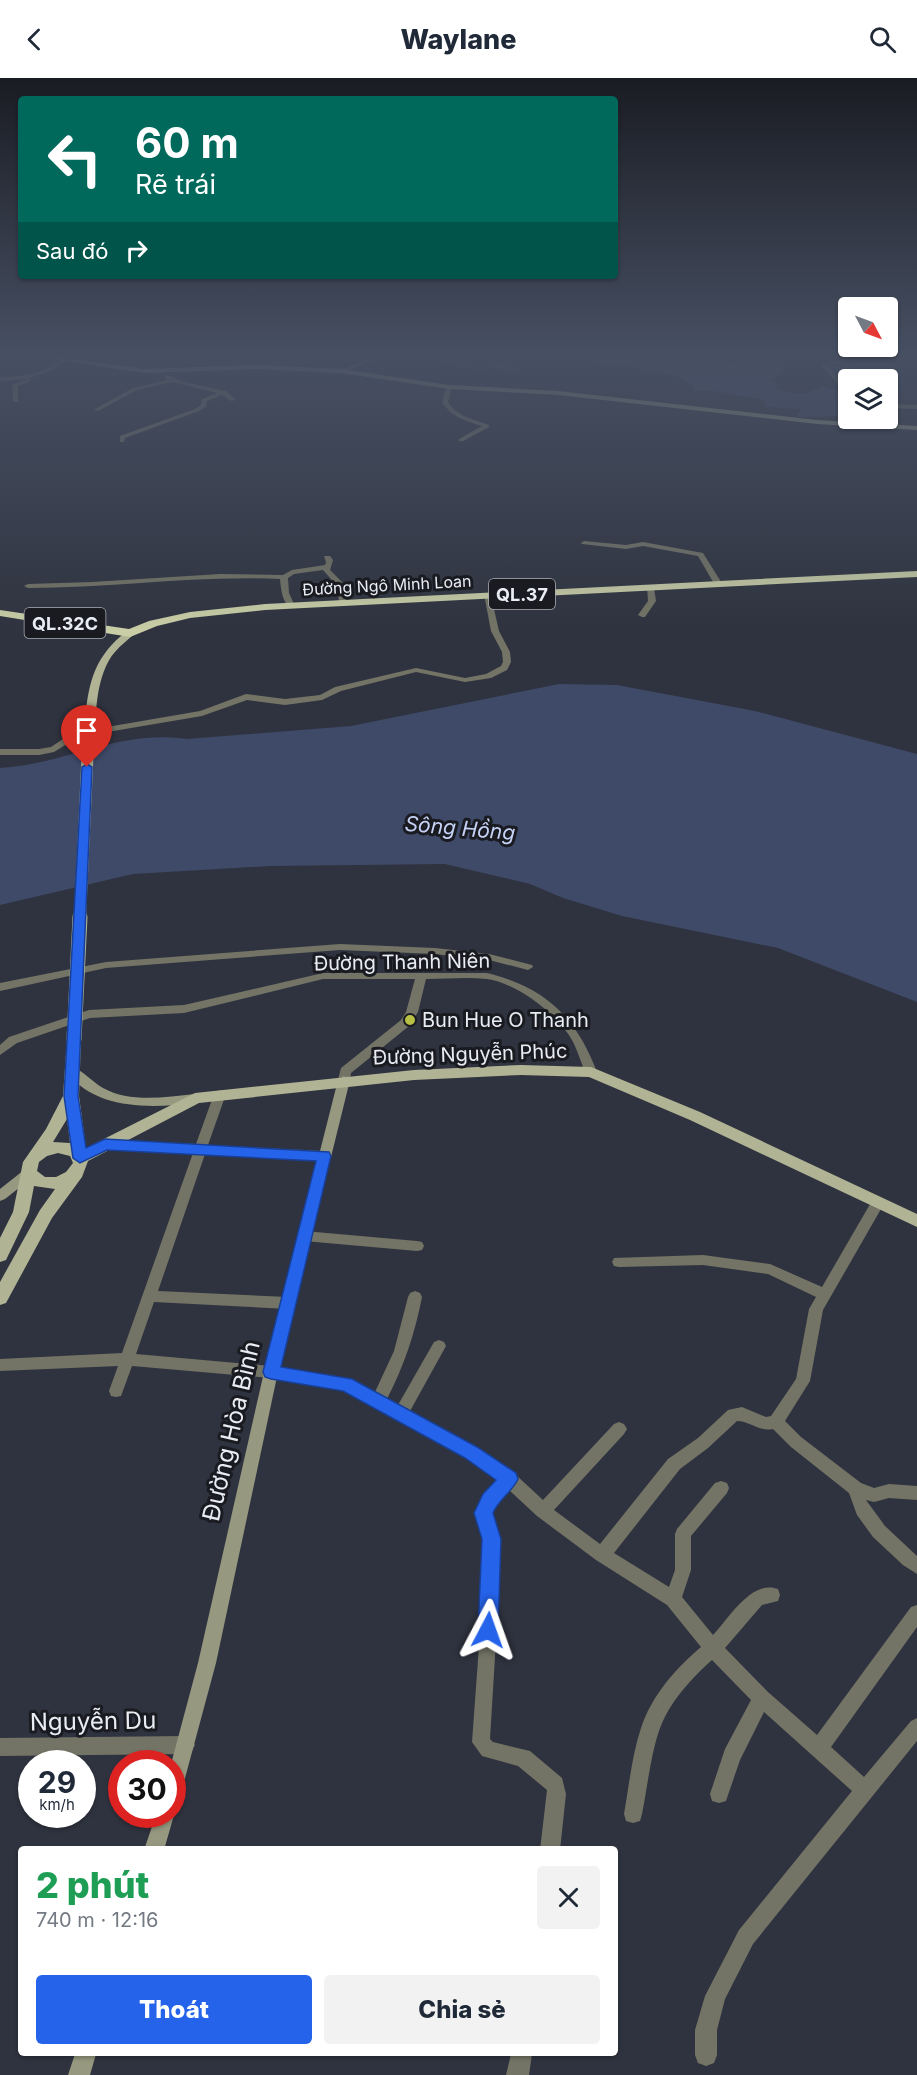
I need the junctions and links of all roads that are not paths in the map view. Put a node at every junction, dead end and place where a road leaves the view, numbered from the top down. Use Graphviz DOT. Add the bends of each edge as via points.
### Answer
graph roads {
  1 [pos="584,543"];
  2 [pos="327,558"];
  3 [pos="325,567"];
  4 [pos="917,574"];
  5 [pos="284,577"];
  6 [pos="719,585"];
  7 [pos="28,586"];
  8 [pos="650,588"];
  9 [pos="487,596"];
  10 [pos="344,604"];
  11 [pos="291,606"];
  12 [pos="0,613"];
  13 [pos="642,615"];
  14 [pos="130,633"];
  15 [pos="89,738"];
  16 [pos="0,752"];
  17 [pos="528,967"];
  18 [pos="422,976"];
  19 [pos="0,987"];
  20 [pos="0,1036"];
  21 [pos="13,1040"];
  22 [pos="0,1050"];
  23 [pos="72,1071"];
  24 [pos="591,1072"];
  25 [pos="344,1080"];
  26 [pos="220,1094"];
  27 [pos="71,1096"];
  28 [pos="195,1098"];
  29 [pos="105,1144"];
  30 [pos="200,1150"];
  31 [pos="35,1156"];
  32 [pos="324,1156"];
  33 [pos="78,1165"];
  34 [pos="29,1173"];
  35 [pos="0,1196"];
  36 [pos="878,1202"];
  37 [pos="917,1221"];
  38 [pos="304,1236"];
  39 [pos="417,1246"];
  40 [pos="0,1255"];
  41 [pos="619,1262"];
  42 [pos="824,1294"];
  43 [pos="149,1296"];
  44 [pos="415,1297"];
  45 [pos="0,1298"];
  46 [pos="288,1303"];
  47 [pos="439,1346"];
  48 [pos="127,1359"];
  49 [pos="0,1365"];
  50 [pos="271,1372"];
  51 [pos="116,1391"];
  52 [pos="378,1401"];
  53 [pos="401,1414"];
  54 [pos="776,1422"];
  55 [pos="619,1429"];
  56 [pos="509,1479"];
  57 [pos="721,1488"];
  58 [pos="856,1489"];
  59 [pos="917,1493"];
  60 [pos="543,1511"];
  61 [pos="602,1555"];
  62 [pos="917,1566"];
  63 [pos="772,1595"];
  64 [pos="673,1599"];
  65 [pos="917,1612"];
  66 [pos="713,1648"];
  67 [pos="762,1698"];
  68 [pos="917,1727"];
  69 [pos="186,1745"];
  70 [pos="0,1747"];
  71 [pos="818,1749"];
  72 [pos="185,1750"];
  73 [pos="866,1791"];
  74 [pos="718,1794"];
  75 [pos="633,1814"];
  76 [pos="161,1828"];
  77 [pos="155,1846"];
  78 [pos="550,1846"];
  79 [pos="706,2055"];
  80 [pos="85,2056"];
  81 [pos="522,2056"];
  82 [pos="79,2075"];
  83 [pos="517,2075"];
  1 -- 6 [label="street" via="626,547 644,544 701,554"];
  2 -- 3 [label="street" via="330,562"];
  3 -- 5 [label="street"];
  3 -- 10 [label="street" via="342,586"];
  4 -- 6 [label="highway, Đường Ngô Minh Loan / QL.37"];
  5 -- 7 [label="street" via="223,575 89,586"];
  5 -- 11 [label="street"];
  6 -- 8 [label="highway, Đường Ngô Minh Loan / QL.37"];
  8 -- 9 [label="highway, Đường Ngô Minh Loan / QL.37"];
  8 -- 13 [label="street" via="652,602"];
  9 -- 10 [label="highway, Đường Ngô Minh Loan / QL.37"];
  9 -- 15 [label="street" via="507,662 504,668 488,676 465,680 416,670 338,689 322,697 285,702 246,697 202,713"];
  10 -- 11 [label="highway, Đường Ngô Minh Loan / QL.37"];
  11 -- 14 [label="highway, Đường Ngô Minh Loan / QL.37" via="200,613 153,623"];
  12 -- 14 [label="highway, QL.32C"];
  14 -- 15 [label="main road, Đường Ngô Minh Loan / QL.37" via="117,642 98,670"];
  15 -- 16 [label="street" via="75,735 39,752"];
  15 -- 23 [label="main road, QL.37, bridge"];
  17 -- 19 [label="street" via="489,957 435,951 340,947 106,965"];
  18 -- 21 [label="street, Đường Thanh Niên" via="323,976 184,1009 89,1014"];
  18 -- 24 [label="street, Đường Thanh Niên" via="487,976 511,983 563,1020 575,1035"];
  18 -- 25 [label="street" via="405,1023 345,1071"];
  20 -- 21 [label="street"];
  21 -- 22 [label="street, Đường Thanh Niên"];
  23 -- 27 [label="main road, QL.37"];
  23 -- 28 [label="main road" via="91,1089 115,1099 156,1103"];
  24 -- 25 [label="main road, Đường Nguyễn Phúc" via="521,1070"];
  24 -- 36 [label="main road, Đường Nguyễn Phúc"];
  25 -- 26 [label="main road, Đường Nguyễn Phúc"];
  25 -- 32 [label="main road, Đường Hòa Bình"];
  26 -- 28 [label="main road, Đường Nguyễn Phúc"];
  26 -- 30 [label="street"];
  27 -- 31 [label="main road"];
  27 -- 33 [label="main road"];
  28 -- 29 [label="main road, Đường Nguyễn Phúc"];
  29 -- 30 [label="street"];
  29 -- 33 [label="main road, Đường Nguyễn Phúc"];
  30 -- 32 [label="street"];
  30 -- 43 [label="street"];
  31 -- 33 [label="main road" via="58,1147 72,1149"];
  31 -- 34 [label="main road"];
  32 -- 38 [label="main road, Đường Hòa Bình"];
  33 -- 34 [label="main road" via="70,1178 54,1184 38,1182"];
  33 -- 45 [label="main road"];
  34 -- 35 [label="main road"];
  34 -- 40 [label="main road" via="21,1212"];
  36 -- 37 [label="main road, Đường Nguyễn Phúc"];
  36 -- 42 [label="street"];
  38 -- 39 [label="street"];
  38 -- 46 [label="main road, Đường Hòa Bình"];
  41 -- 42 [label="street" via="702,1260 770,1269"];
  42 -- 54 [label="street" via="816,1309 803,1381"];
  43 -- 46 [label="street"];
  43 -- 48 [label="street"];
  44 -- 52 [label="street" via="396,1367"];
  46 -- 50 [label="main road, Đường Hòa Bình"];
  47 -- 53 [label="street"];
  48 -- 49 [label="street"];
  48 -- 50 [label="street"];
  48 -- 51 [label="street"];
  50 -- 52 [label="street" via="346,1384"];
  50 -- 69 [label="main road, Đường Hòa Bình"];
  52 -- 53 [label="street"];
  53 -- 56 [label="street" via="471,1452"];
  54 -- 58 [label="street"];
  54 -- 61 [label="street" via="765,1424 742,1414 733,1415 674,1464"];
  55 -- 60 [label="street"];
  56 -- 60 [label="street"];
  56 -- 78 [label="street" via="489,1500 484,1513 492,1539 481,1742 488,1750 523,1758 555,1785"];
  57 -- 64 [label="street" via="683,1533 683,1570"];
  58 -- 59 [label="street" via="874,1495 889,1491"];
  58 -- 62 [label="street" via="858,1504 893,1547"];
  60 -- 61 [label="street"];
  61 -- 64 [label="street"];
  63 -- 66 [label="street" via="758,1597"];
  64 -- 66 [label="street"];
  65 -- 71 [label="street"];
  66 -- 67 [label="street"];
  66 -- 75 [label="street" via="685,1671 650,1729"];
  67 -- 71 [label="street"];
  67 -- 74 [label="street" via="732,1755"];
  68 -- 73 [label="street"];
  69 -- 70 [label="street, Nguyễn Du"];
  69 -- 72 [label="main road, Đường Hòa Bình"];
  71 -- 73 [label="street"];
  73 -- 79 [label="street" via="746,1937 715,1996 706,2030"];
  76 -- 77 [label="main road"];
  80 -- 82 [label="main road"];
  81 -- 83 [label="street"];
}
